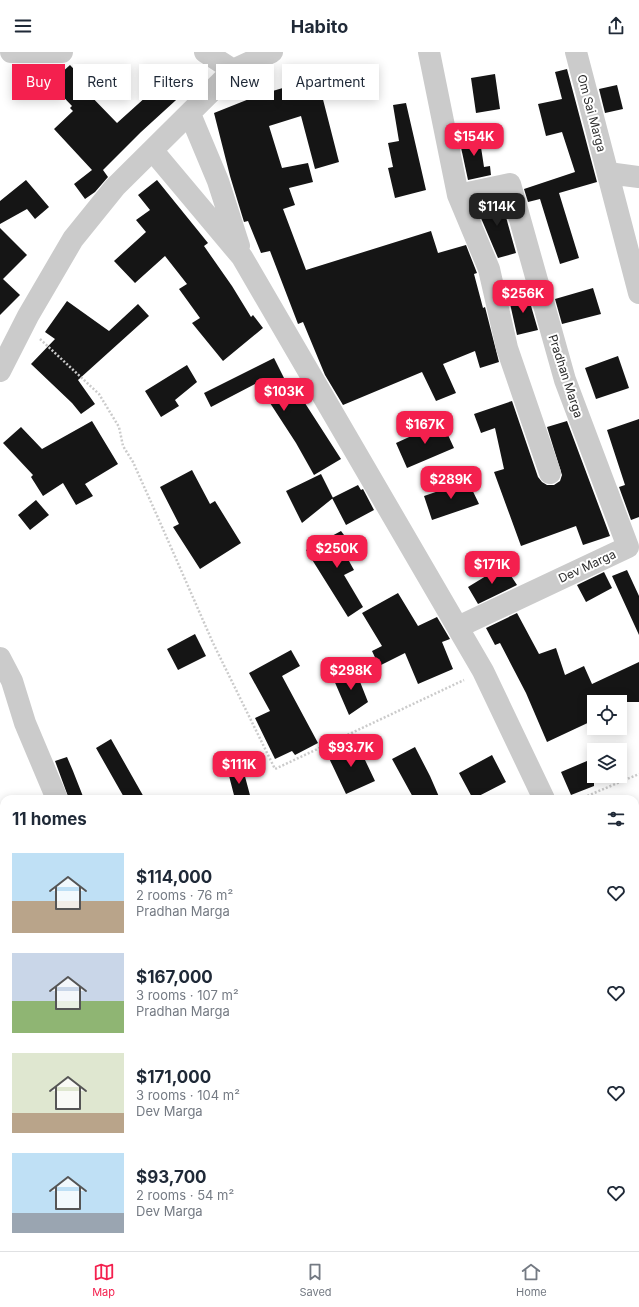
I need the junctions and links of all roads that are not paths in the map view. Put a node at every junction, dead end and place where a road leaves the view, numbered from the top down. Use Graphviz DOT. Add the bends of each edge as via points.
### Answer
graph roads {
  1 [pos="11,52"];
  2 [pos="62,52"];
  3 [pos="205,52"];
  4 [pos="272,52"];
  5 [pos="429,52"];
  6 [pos="576,52"];
  7 [pos="232,61"];
  8 [pos="190,114"];
  9 [pos="153,151"];
  10 [pos="608,173"];
  11 [pos="639,177"];
  12 [pos="458,195"];
  13 [pos="242,257"];
  14 [pos="639,293"];
  15 [pos="0,371"];
  16 [pos="593,456"];
  17 [pos="550,473"];
  18 [pos="458,627"];
  19 [pos="0,658"];
  20 [pos="55,795"];
  21 [pos="542,795"];
  1 -- 2 [label="street"];
  3 -- 7 [label="street"];
  4 -- 7 [label="street"];
  5 -- 12 [label="street"];
  6 -- 10 [label="street, Om Sai Marga"];
  7 -- 8 [label="street"];
  8 -- 9 [label="street"];
  8 -- 13 [label="street" via="218,181"];
  9 -- 13 [label="street"];
  9 -- 15 [label="street" via="115,187 73,239 28,316"];
  10 -- 11 [label="street"];
  10 -- 14 [label="street, Om Sai Marga"];
  12 -- 16 [label="street, Pradhan Marga" via="510,184 565,380"];
  12 -- 17 [label="street" via="488,269 507,348"];
  13 -- 18 [label="street"];
  16 -- 18 [label="street, Dev Marga" via="628,547"];
  18 -- 21 [label="street" via="483,671"];
  19 -- 20 [label="street" via="12,681 25,722"];
}
